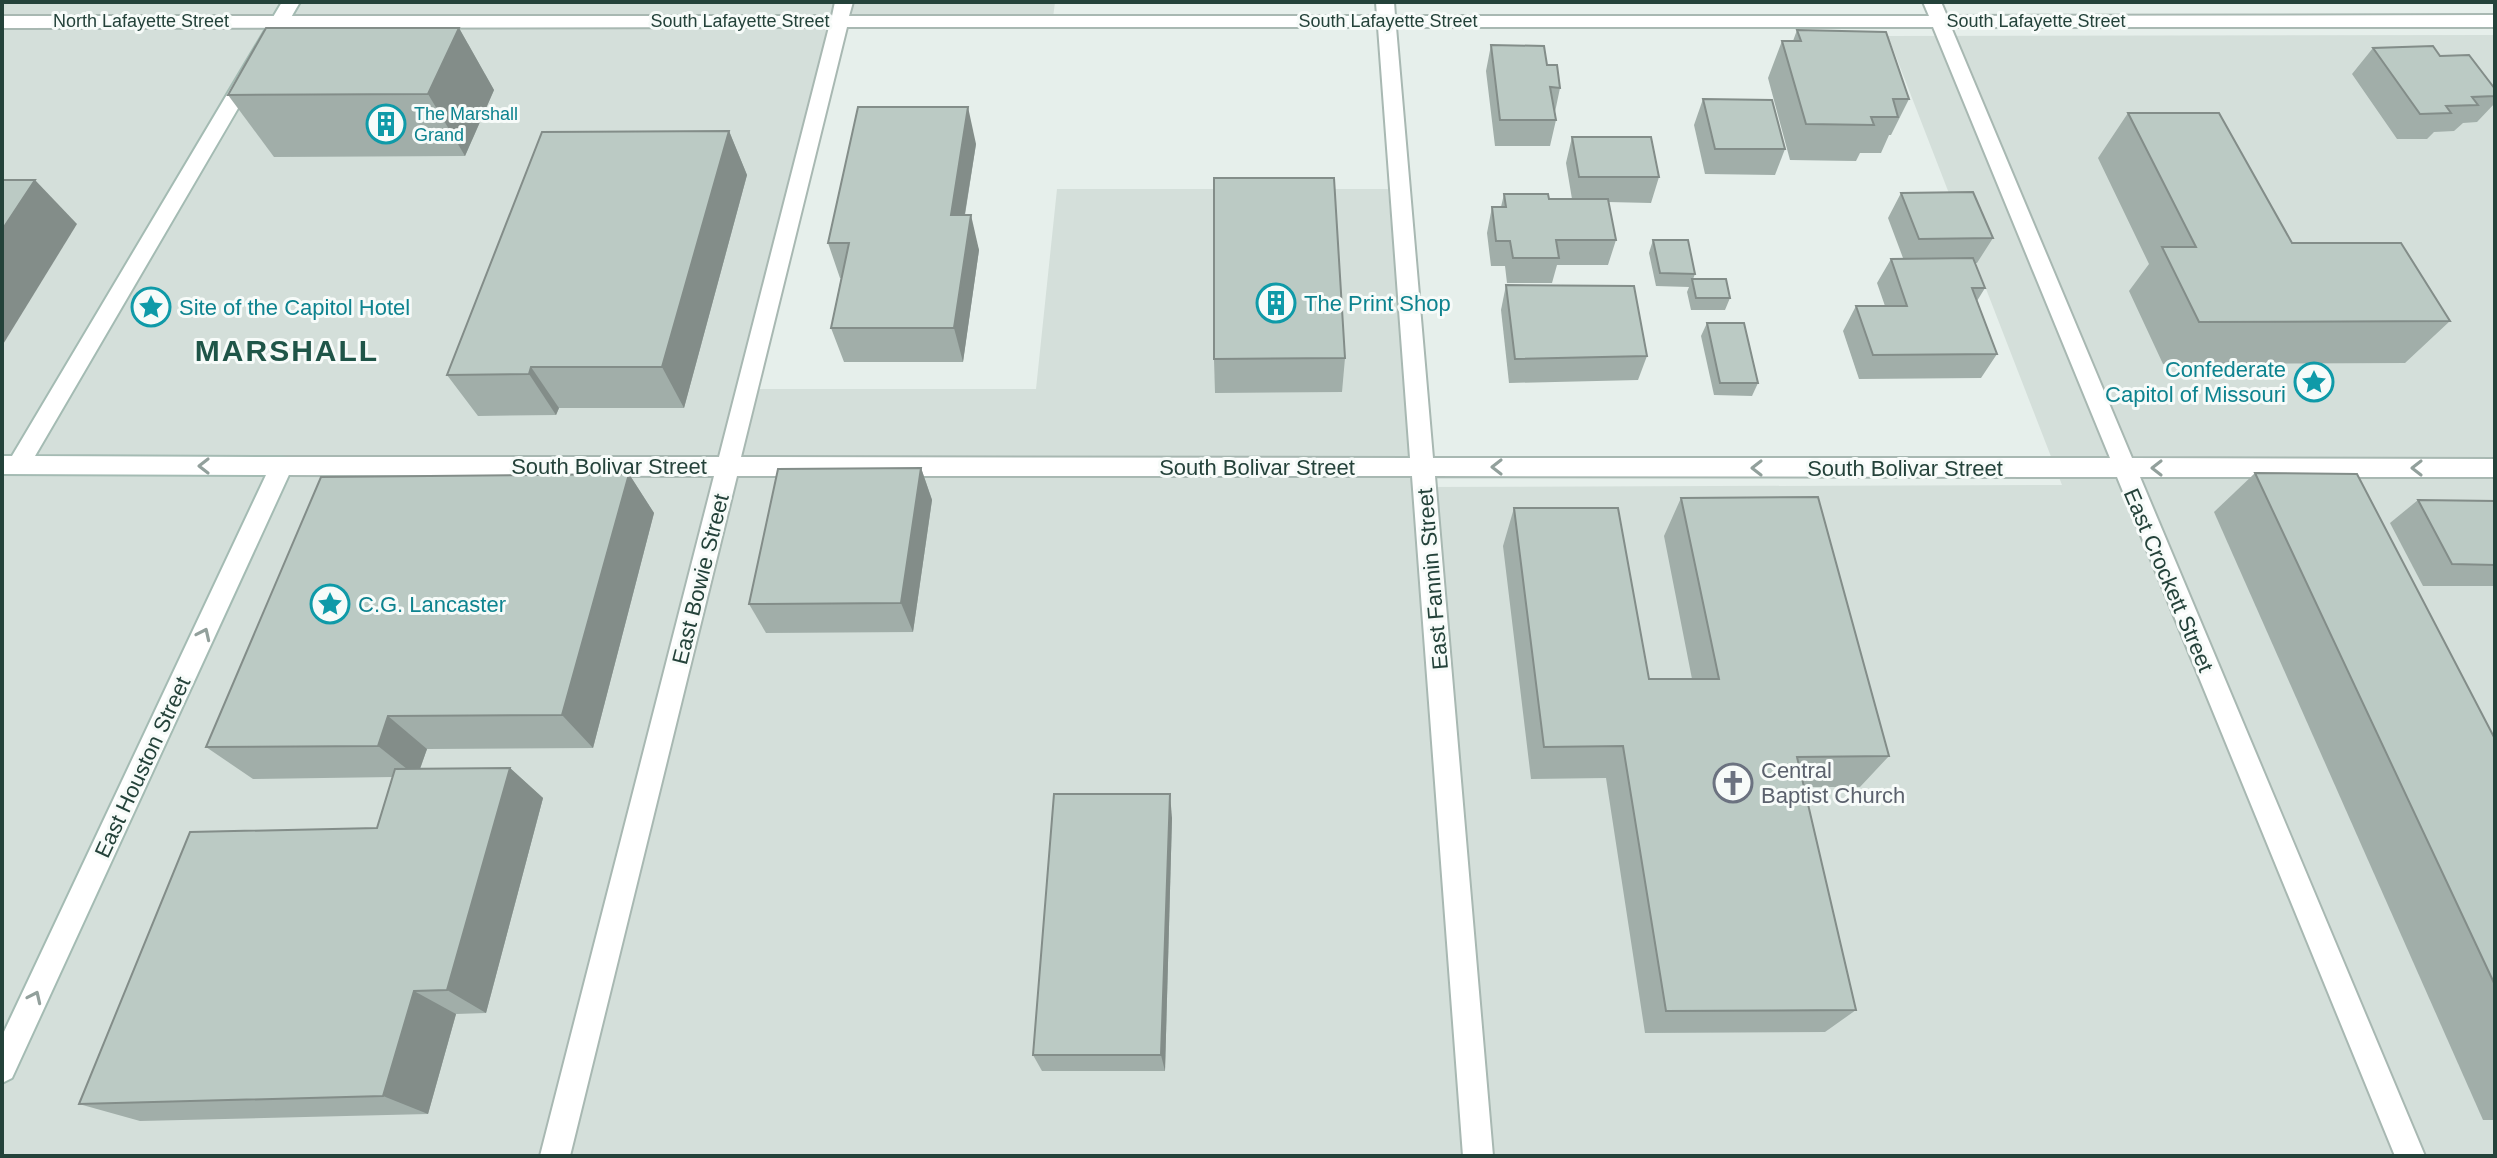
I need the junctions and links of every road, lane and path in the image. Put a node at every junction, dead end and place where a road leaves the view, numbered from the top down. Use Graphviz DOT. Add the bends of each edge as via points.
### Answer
graph roads {
  1 [pos="291,2"];
  2 [pos="842,11"];
  3 [pos="1386,11"];
  4 [pos="1936,11"];
  5 [pos="280,21"];
  6 [pos="2495,21"];
  7 [pos="2,22"];
  8 [pos="10,465"];
  9 [pos="282,466"];
  10 [pos="728,467"];
  11 [pos="1422,467"];
  12 [pos="2122,468"];
  13 [pos="2495,468"];
  14 [pos="2,1068"];
  15 [pos="555,1156"];
  16 [pos="1478,1156"];
  17 [pos="2410,1156"];
  1 -- 5 [label="street"];
  2 -- 3 [label="street, South Lafayette Street"];
  2 -- 5 [label="street, South Lafayette Street"];
  2 -- 10 [label="street, East Bowie Street"];
  3 -- 4 [label="street, South Lafayette Street"];
  3 -- 11 [label="street, East Fannin Street"];
  4 -- 6 [label="street, South Lafayette Street"];
  4 -- 12 [label="street, East Crockett Street"];
  5 -- 7 [label="street, North Lafayette Street"];
  5 -- 8 [label="street"];
  9 -- 8 [label="street, South Bolivar Street, one-way"];
  9 -- 10 [label="street, South Bolivar Street"];
  14 -- 9 [label="street, East Houston Street, one-way"];
  10 -- 11 [label="street, South Bolivar Street"];
  10 -- 15 [label="street, East Bowie Street"];
  12 -- 11 [label="street, South Bolivar Street, one-way"];
  11 -- 16 [label="street, East Fannin Street"];
  13 -- 12 [label="street, South Bolivar Street, one-way"];
  12 -- 17 [label="street, East Crockett Street"];
}
